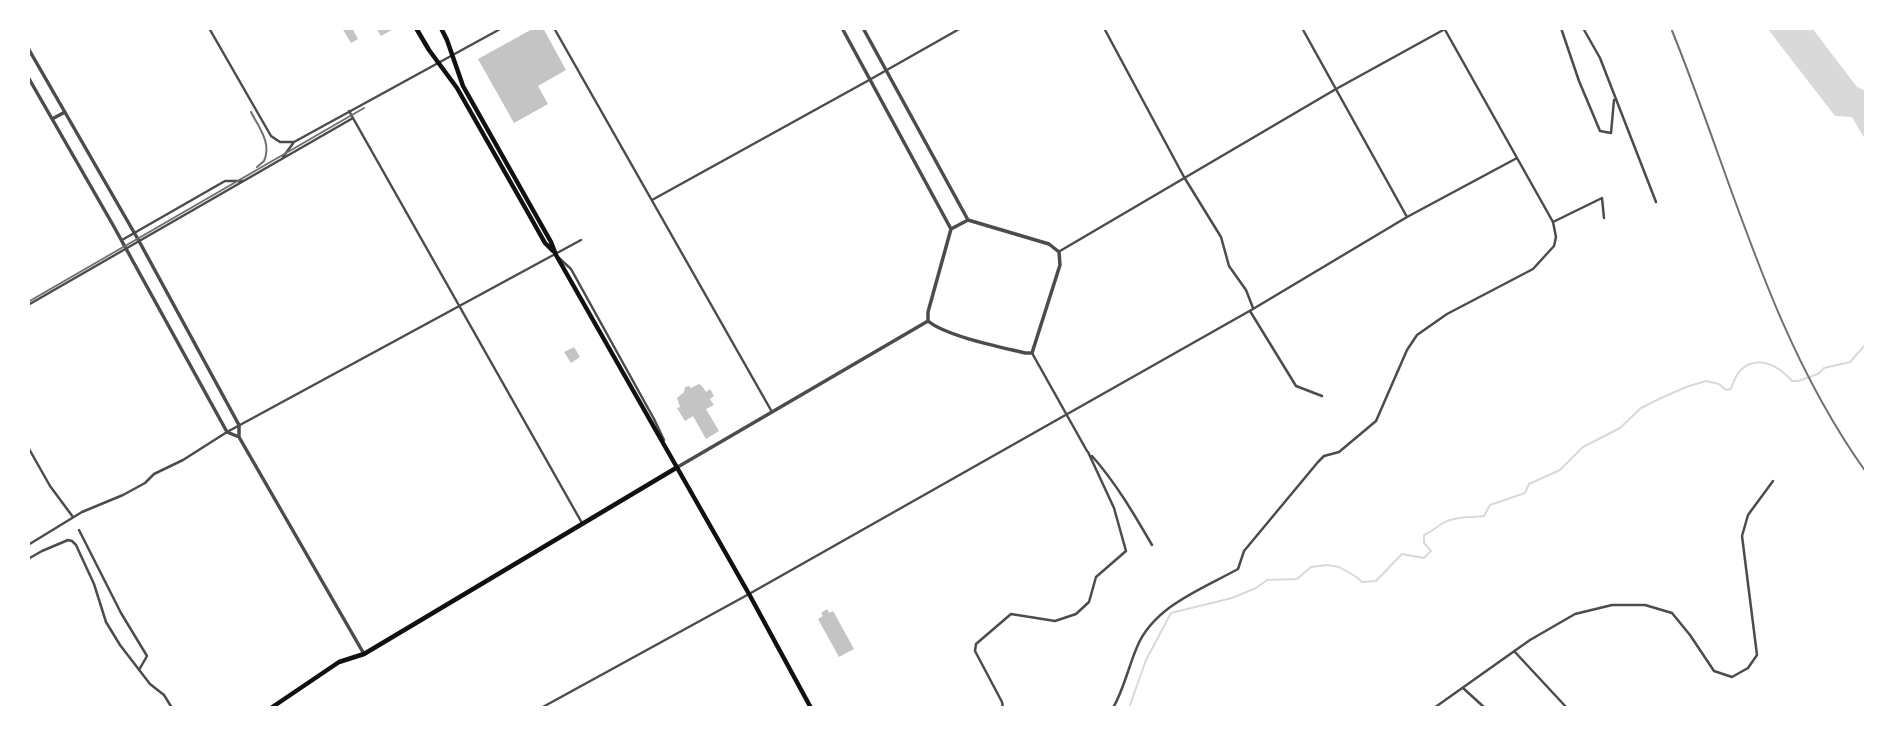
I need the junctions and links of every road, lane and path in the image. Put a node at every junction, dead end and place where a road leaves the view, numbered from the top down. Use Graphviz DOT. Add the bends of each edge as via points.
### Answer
graph roads {
  1 [pos="209,28"];
  2 [pos="416,28"];
  3 [pos="441,28"];
  4 [pos="502,28"];
  5 [pos="554,28"];
  6 [pos="842,28"];
  7 [pos="863,28"];
  8 [pos="961,28"];
  9 [pos="1104,28"];
  10 [pos="1302,28"];
  11 [pos="1445,28"];
  12 [pos="1561,28"];
  13 [pos="1583,28"];
  14 [pos="28,48"];
  15 [pos="452,55"];
  16 [pos="439,62"];
  17 [pos="887,71"];
  18 [pos="28,77"];
  19 [pos="871,79"];
  20 [pos="1336,89"];
  21 [pos="1615,96"];
  22 [pos="349,111"];
  23 [pos="65,112"];
  24 [pos="353,118"];
  25 [pos="52,119"];
  26 [pos="294,142"];
  27 [pos="282,158"];
  28 [pos="1517,158"];
  29 [pos="1184,177"];
  30 [pos="243,181"];
  31 [pos="652,200"];
  32 [pos="1656,202"];
  33 [pos="1407,217"];
  34 [pos="1604,218"];
  35 [pos="968,220"];
  36 [pos="1553,222"];
  37 [pos="951,229"];
  38 [pos="134,233"];
  39 [pos="121,240"];
  40 [pos="581,240"];
  41 [pos="139,241"];
  42 [pos="125,249"];
  43 [pos="1059,252"];
  44 [pos="556,255"];
  45 [pos="28,304"];
  46 [pos="460,305"];
  47 [pos="1251,310"];
  48 [pos="928,321"];
  49 [pos="1032,353"];
  50 [pos="1322,396"];
  51 [pos="772,412"];
  52 [pos="1067,414"];
  53 [pos="239,425"];
  54 [pos="228,432"];
  55 [pos="239,437"];
  56 [pos="28,447"];
  57 [pos="1088,452"];
  58 [pos="676,468"];
  59 [pos="1773,481"];
  60 [pos="73,517"];
  61 [pos="582,523"];
  62 [pos="79,530"];
  63 [pos="28,545"];
  64 [pos="1152,545"];
  65 [pos="28,559"];
  66 [pos="749,594"];
  67 [pos="1514,651"];
  68 [pos="364,654"];
  69 [pos="139,670"];
  70 [pos="1463,688"];
  71 [pos="172,708"];
  72 [pos="271,708"];
  73 [pos="541,708"];
  74 [pos="811,708"];
  75 [pos="1003,708"];
  76 [pos="1113,708"];
  77 [pos="1434,708"];
  78 [pos="1485,708"];
  79 [pos="1567,708"];
  1 -- 26 [label="street" via="271,136 280,142"];
  2 -- 16 [label="main road"];
  3 -- 15 [label="main road"];
  4 -- 15 [label="street"];
  5 -- 31 [label="street"];
  6 -- 19 [label="street"];
  7 -- 17 [label="street"];
  8 -- 17 [label="street"];
  9 -- 29 [label="street"];
  10 -- 20 [label="street"];
  11 -- 20 [label="street"];
  11 -- 28 [label="street"];
  12 -- 21 [label="street" via="1600,131 1611,133"];
  13 -- 21 [label="street"];
  14 -- 23 [label="street"];
  15 -- 16 [label="street"];
  15 -- 44 [label="main road" via="463,86"];
  16 -- 22 [label="street"];
  16 -- 44 [label="main road"];
  17 -- 19 [label="street"];
  17 -- 35 [label="street"];
  18 -- 25 [label="street"];
  19 -- 31 [label="street"];
  19 -- 37 [label="street"];
  20 -- 29 [label="street"];
  20 -- 33 [label="street"];
  21 -- 32 [label="street"];
  22 -- 24 [label="street"];
  22 -- 26 [label="street"];
  23 -- 25 [label="street"];
  23 -- 38 [label="street"];
  24 -- 27 [label="street"];
  24 -- 46 [label="street"];
  25 -- 39 [label="street"];
  26 -- 27 [label="street"];
  27 -- 30 [label="street"];
  28 -- 33 [label="street"];
  28 -- 36 [label="street"];
  29 -- 43 [label="street"];
  29 -- 47 [label="street" via="1221,237 1229,266 1246,290"];
  30 -- 38 [label="street" via="225,181"];
  30 -- 41 [label="street"];
  31 -- 51 [label="street"];
  33 -- 47 [label="street"];
  34 -- 36 [label="street" via="1602,198"];
  35 -- 37 [label="street"];
  35 -- 43 [label="street" via="1049,244"];
  36 -- 76 [label="street" via="1554,246 1533,269 1417,335 1376,421 1339,452 1318,462 1244,551 1238,569 1157,617 1138,645"];
  37 -- 48 [label="street"];
  38 -- 39 [label="street"];
  38 -- 41 [label="street"];
  39 -- 42 [label="street"];
  40 -- 44 [label="street"];
  41 -- 42 [label="street"];
  41 -- 53 [label="street"];
  42 -- 45 [label="street"];
  42 -- 54 [label="street"];
  43 -- 49 [label="street" via="1060,265"];
  44 -- 46 [label="street"];
  44 -- 58 [label="main road"];
  46 -- 53 [label="street"];
  46 -- 61 [label="street"];
  47 -- 50 [label="street" via="1296,386"];
  47 -- 52 [label="street"];
  48 -- 49 [label="street" via="953,334"];
  48 -- 51 [label="street"];
  49 -- 52 [label="street"];
  51 -- 58 [label="street"];
  52 -- 57 [label="street"];
  52 -- 66 [label="street"];
  53 -- 54 [label="street"];
  53 -- 55 [label="street"];
  54 -- 55 [label="street"];
  54 -- 60 [label="street" via="124,495"];
  55 -- 68 [label="street"];
  56 -- 60 [label="street"];
  57 -- 64 [label="street"];
  57 -- 75 [label="street" via="1114,508 1126,551 1096,577 1089,602 1076,614 1055,621 1012,614 976,644 975,651"];
  58 -- 61 [label="main road"];
  58 -- 66 [label="main road"];
  59 -- 67 [label="street" via="1748,516 1742,536 1758,654 1748,668 1732,677 1714,671 1672,613 1645,605 1612,605 1575,614"];
  60 -- 63 [label="street"];
  61 -- 68 [label="main road"];
  62 -- 69 [label="street" via="147,656"];
  65 -- 69 [label="street" via="68,540 76,545 106,622"];
  66 -- 73 [label="street"];
  66 -- 74 [label="main road"];
  67 -- 70 [label="street"];
  67 -- 79 [label="street"];
  68 -- 72 [label="main road" via="340,662"];
  69 -- 71 [label="street"];
  70 -- 77 [label="street"];
  70 -- 78 [label="street"];
}
